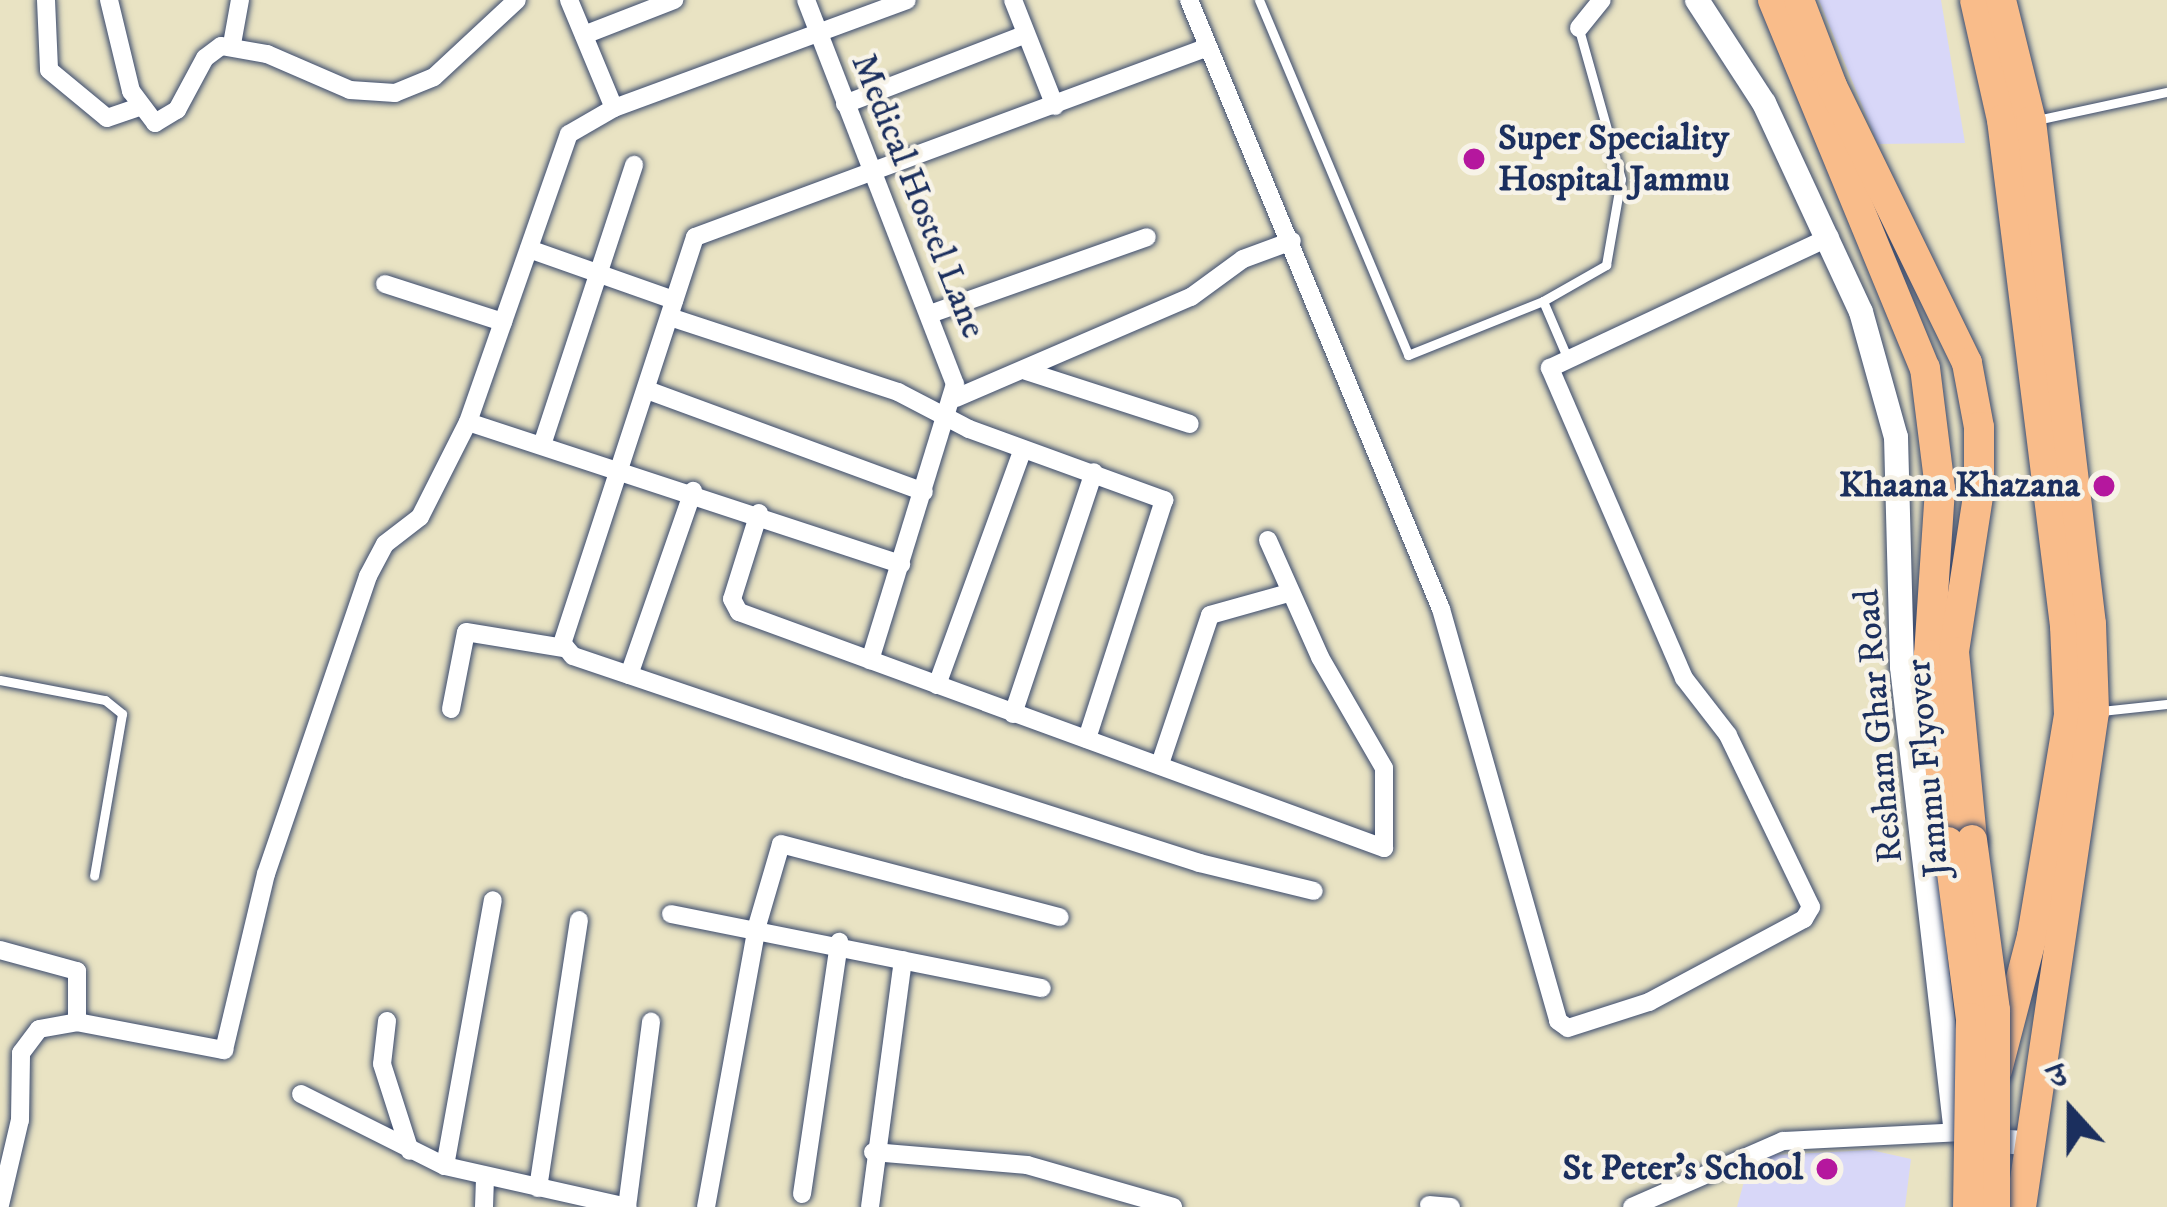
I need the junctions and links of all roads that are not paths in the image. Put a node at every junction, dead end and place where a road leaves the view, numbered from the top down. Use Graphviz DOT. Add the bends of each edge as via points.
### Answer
graph roads {
  1 [pos="46,0"];
  2 [pos="109,0"];
  3 [pos="240,0"];
  4 [pos="518,0"];
  5 [pos="569,0"];
  6 [pos="674,0"];
  7 [pos="806,0"];
  8 [pos="907,0"];
  9 [pos="1013,0"];
  10 [pos="1189,0"];
  11 [pos="1259,0"];
  12 [pos="1602,0"];
  13 [pos="1697,0"];
  14 [pos="1773,0"];
  15 [pos="1799,0"];
  16 [pos="1975,0"];
  17 [pos="2001,0"];
  18 [pos="1579,28"];
  19 [pos="819,34"];
  20 [pos="1026,34"];
  21 [pos="584,35"];
  22 [pos="232,44"];
  23 [pos="1208,47"];
  24 [pos="2167,92"];
  25 [pos="845,104"];
  26 [pos="139,106"];
  27 [pos="1054,106"];
  28 [pos="614,108"];
  29 [pos="2031,121"];
  30 [pos="634,165"];
  31 [pos="873,176"];
  32 [pos="1147,237"];
  33 [pos="1830,237"];
  34 [pos="1292,241"];
  35 [pos="529,249"];
  36 [pos="597,271"];
  37 [pos="385,284"];
  38 [pos="1543,301"];
  39 [pos="672,308"];
  40 [pos="929,314"];
  41 [pos="503,322"];
  42 [pos="1567,357"];
  43 [pos="1026,371"];
  44 [pos="647,390"];
  45 [pos="956,398"];
  46 [pos="950,419"];
  47 [pos="468,422"];
  48 [pos="1190,424"];
  49 [pos="542,445"];
  50 [pos="1023,449"];
  51 [pos="620,468"];
  52 [pos="1094,472"];
  53 [pos="693,491"];
  54 [pos="924,492"];
  55 [pos="759,513"];
  56 [pos="1268,540"];
  57 [pos="901,564"];
  58 [pos="1289,593"];
  59 [pos="564,648"];
  60 [pos="870,660"];
  61 [pos="629,675"];
  62 [pos="0,680"];
  63 [pos="938,685"];
  64 [pos="2167,704"];
  65 [pos="451,709"];
  66 [pos="2094,712"];
  67 [pos="1013,714"];
  68 [pos="1088,739"];
  69 [pos="1160,764"];
  70 [pos="94,876"];
  71 [pos="1314,891"];
  72 [pos="494,900"];
  73 [pos="671,914"];
  74 [pos="1060,916"];
  75 [pos="579,920"];
  76 [pos="757,926"];
  77 [pos="839,942"];
  78 [pos="0,950"];
  79 [pos="903,960"];
  80 [pos="1042,988"];
  81 [pos="387,1021"];
  82 [pos="77,1022"];
  83 [pos="651,1022"];
  84 [pos="301,1094"];
  85 [pos="1964,1136"];
  86 [pos="2025,1143"];
  87 [pos="410,1151"];
  88 [pos="874,1152"];
  89 [pos="445,1166"];
  90 [pos="485,1179"];
  91 [pos="538,1188"];
  92 [pos="802,1193"];
  93 [pos="1430,1204"];
  94 [pos="0,1205"];
  95 [pos="484,1207"];
  96 [pos="627,1207"];
  97 [pos="706,1207"];
  98 [pos="870,1207"];
  99 [pos="1173,1207"];
  100 [pos="1451,1207"];
  101 [pos="1632,1207"];
  102 [pos="1953,1207"];
  103 [pos="1968,1207"];
  104 [pos="1995,1207"];
  105 [pos="2021,1207"];
  1 -- 26 [label="street" via="49,70 107,118"];
  2 -- 26 [label="street"];
  3 -- 22 [label="street"];
  4 -- 22 [label="street" via="434,76 395,93 350,90"];
  5 -- 21 [label="street"];
  6 -- 21 [label="street"];
  7 -- 19 [label="street, Medical Hostel Lane"];
  8 -- 19 [label="street"];
  9 -- 20 [label="street"];
  10 -- 23 [label="street"];
  11 -- 38 [label="lane" via="1408,355"];
  12 -- 18 [label="street"];
  13 -- 33 [label="street, Resham Ghar Road" via="1763,103"];
  14 -- 103 [label="main road, Jammu Flyover, bridge" via="1925,368 1938,429 1929,655 1971,1018"];
  15 -- 104 [label="main road, Jammu Flyover, bridge" via="1966,363 1979,427 1979,490 1954,652 1995,1010"];
  16 -- 85 [label="main road" via="2002,120 2065,626 2068,715 2008,1045"];
  17 -- 29 [label="main road"];
  18 -- 38 [label="lane" via="1576,42 1621,179 1614,250 1593,276"];
  19 -- 25 [label="street, Medical Hostel Lane"];
  19 -- 28 [label="street"];
  20 -- 25 [label="street"];
  20 -- 27 [label="street"];
  21 -- 28 [label="street"];
  22 -- 26 [label="street" via="205,58 186,99 162,122"];
  23 -- 27 [label="street"];
  23 -- 34 [label="street"];
  24 -- 29 [label="lane"];
  25 -- 31 [label="street, Medical Hostel Lane"];
  27 -- 31 [label="street"];
  28 -- 35 [label="street" via="569,134 558,151"];
  29 -- 66 [label="main road" via="2091,624"];
  30 -- 36 [label="street"];
  31 -- 39 [label="street" via="705,230 688,248"];
  31 -- 40 [label="street, Medical Hostel Lane"];
  32 -- 40 [label="street"];
  33 -- 42 [label="street"];
  33 -- 85 [label="street, Resham Ghar Road" via="1862,312 1896,437 1902,667"];
  34 -- 42 [label="street" via="1441,610 1558,1021 1575,1029 1649,1001 1804,919 1811,907 1728,735 1684,678 1549,377"];
  34 -- 43 [label="street"];
  35 -- 36 [label="street"];
  35 -- 41 [label="street"];
  36 -- 39 [label="street"];
  36 -- 49 [label="street"];
  37 -- 41 [label="street"];
  38 -- 42 [label="lane"];
  39 -- 44 [label="street"];
  39 -- 46 [label="street"];
  40 -- 45 [label="street, Medical Hostel Lane"];
  41 -- 47 [label="street"];
  43 -- 45 [label="street"];
  43 -- 48 [label="street"];
  44 -- 51 [label="street"];
  44 -- 54 [label="street"];
  45 -- 46 [label="street, Medical Hostel Lane"];
  46 -- 50 [label="street"];
  46 -- 54 [label="street, Medical Hostel Lane"];
  47 -- 49 [label="street"];
  47 -- 82 [label="street" via="420,517 385,544 368,576 266,874 224,1050"];
  49 -- 51 [label="street"];
  50 -- 52 [label="street"];
  50 -- 63 [label="street"];
  51 -- 53 [label="street"];
  51 -- 59 [label="street" via="562,633"];
  52 -- 67 [label="street"];
  52 -- 68 [label="street" via="1159,495 1165,508"];
  53 -- 55 [label="street"];
  53 -- 61 [label="street"];
  54 -- 57 [label="street, Medical Hostel Lane"];
  55 -- 57 [label="street"];
  55 -- 60 [label="street" via="733,607"];
  56 -- 58 [label="street"];
  57 -- 60 [label="street, Medical Hostel Lane"];
  58 -- 69 [label="street" via="1210,615"];
  58 -- 69 [label="street" via="1379,754 1386,845"];
  59 -- 61 [label="street"];
  59 -- 65 [label="street" via="466,632"];
  60 -- 63 [label="street"];
  61 -- 71 [label="street" via="1199,863"];
  62 -- 70 [label="lane" via="105,700 122,714"];
  63 -- 67 [label="street"];
  64 -- 66 [label="lane"];
  66 -- 86 [label="main road"];
  67 -- 68 [label="street"];
  68 -- 69 [label="street"];
  72 -- 89 [label="street"];
  73 -- 76 [label="street"];
  74 -- 76 [label="street" via="922,887 786,842 777,848"];
  75 -- 91 [label="street"];
  76 -- 77 [label="street"];
  76 -- 97 [label="street"];
  77 -- 79 [label="street"];
  77 -- 92 [label="street"];
  78 -- 82 [label="street" via="77,971"];
  79 -- 80 [label="street"];
  79 -- 88 [label="street"];
  81 -- 87 [label="street" via="380,1052"];
  82 -- 94 [label="street" via="39,1029 21,1054 20,1120"];
  83 -- 96 [label="street"];
  84 -- 87 [label="street"];
  85 -- 86 [label="street"];
  85 -- 101 [label="street" via="1783,1141"];
  85 -- 102 [label="main road"];
  86 -- 105 [label="main road"];
  87 -- 89 [label="street"];
  88 -- 98 [label="street"];
  88 -- 99 [label="street" via="1027,1165"];
  89 -- 90 [label="street"];
  90 -- 91 [label="street"];
  90 -- 95 [label="street"];
  91 -- 96 [label="street"];
  93 -- 100 [label="street"];
}
